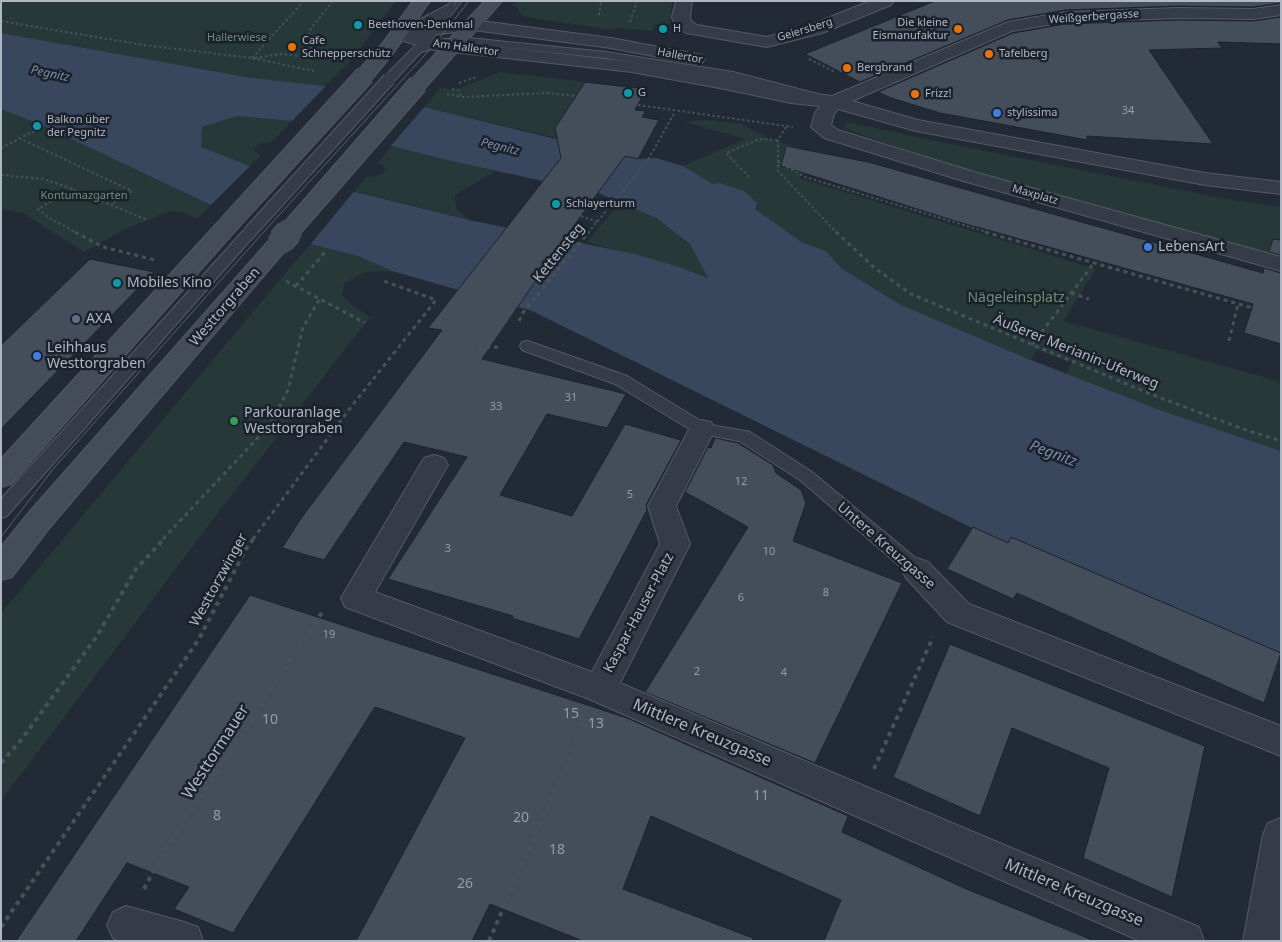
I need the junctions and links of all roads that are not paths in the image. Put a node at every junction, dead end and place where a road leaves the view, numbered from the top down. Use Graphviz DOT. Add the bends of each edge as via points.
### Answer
graph roads {
  1 [pos="422,1"];
  2 [pos="494,1"];
  3 [pos="684,1"];
  4 [pos="884,1"];
  5 [pos="456,3"];
  6 [pos="1281,10"];
  7 [pos="473,25"];
  8 [pos="399,34"];
  9 [pos="436,42"];
  10 [pos="611,43"];
  11 [pos="633,58"];
  12 [pos="598,63"];
  13 [pos="735,76"];
  14 [pos="834,102"];
  15 [pos="1281,188"];
  16 [pos="1281,264"];
  17 [pos="528,346"];
  18 [pos="702,429"];
  19 [pos="434,465"];
  20 [pos="1,477"];
  21 [pos="1,511"];
  22 [pos="1,569"];
  23 [pos="917,570"];
  24 [pos="600,689"];
  25 [pos="1281,741"];
  26 [pos="1281,834"];
  27 [pos="126,925"];
  28 [pos="184,941"];
  29 [pos="1185,941"];
  30 [pos="1262,941"];
  1 -- 8 [label="main road"];
  2 -- 7 [label="main road, Westtorgraben"];
  3 -- 4 [label="street, Geiersberg" via="681,17 683,24 692,29 767,42 816,28"];
  5 -- 8 [label="lane"];
  5 -- 9 [label="lane"];
  6 -- 14 [label="street, Weißgerbergasse" via="1253,14 1065,17 1008,27"];
  7 -- 9 [label="main road, Westtorgraben"];
  7 -- 9 [label="street, Am Hallertor"];
  7 -- 10 [label="street, Am Hallertor"];
  8 -- 9 [label="street, Am Hallertor"];
  8 -- 20 [label="main road, bridge"];
  9 -- 11 [label="lane, Am Hallertor" via="501,43"];
  9 -- 12 [label="street, Am Hallertor"];
  9 -- 21 [label="lane, bridge" via="390,79"];
  9 -- 22 [label="main road, Westtorgraben, bridge" via="418,84 41,518"];
  10 -- 13 [label="street, Hallertor"];
  11 -- 13 [label="lane, Hallertor"];
  12 -- 13 [label="street, Hallertor"];
  13 -- 14 [label="street" via="791,96"];
  13 -- 14 [label="street" via="812,87"];
  14 -- 15 [label="street" via="926,127 1205,178"];
  14 -- 16 [label="street, Maxplatz" via="825,112 821,127 831,134 967,176"];
  17 -- 18 [label="lane, Untere Kreuzgasse" via="621,380"];
  18 -- 23 [label="lane, Untere Kreuzgasse" via="744,436 806,476"];
  18 -- 24 [label="street, Kaspar-Hauser-Platz" via="662,506 676,544"];
  19 -- 24 [label="street, Mittlere Kreuzgasse" via="356,598"];
  23 -- 25 [label="street, Untere Kreuzgasse" via="958,613"];
  24 -- 29 [label="street, Mittlere Kreuzgasse"];
  26 -- 30 [label="street"];
  27 -- 28 [label="street"];
}
